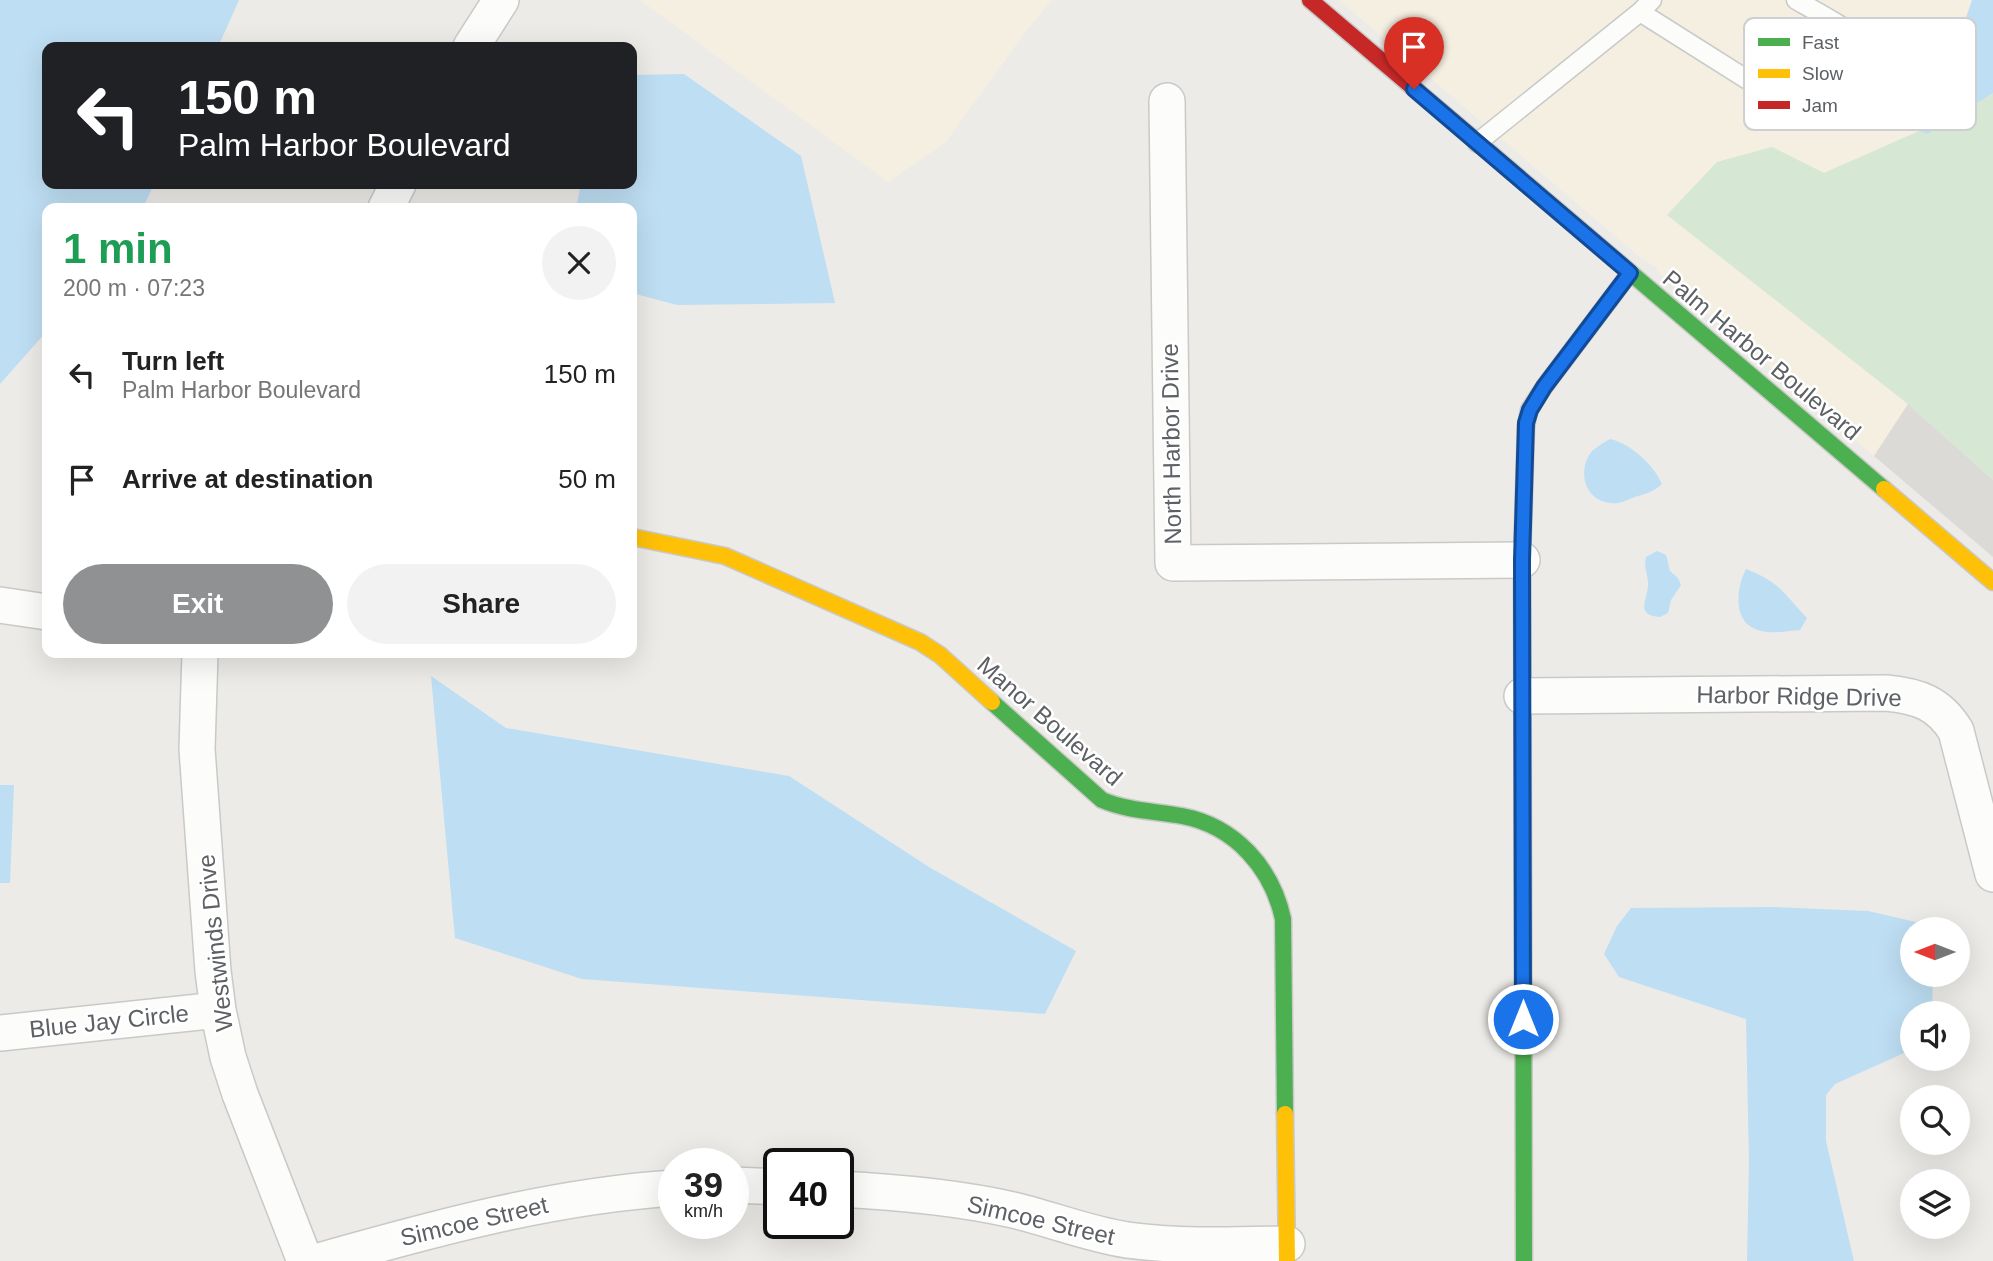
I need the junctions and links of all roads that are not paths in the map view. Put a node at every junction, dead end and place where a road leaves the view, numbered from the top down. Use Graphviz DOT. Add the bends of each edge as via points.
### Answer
graph roads {
  1 [pos="501,0"];
  2 [pos="1310,0"];
  3 [pos="1796,0"];
  4 [pos="1646,6"];
  5 [pos="1825,18"];
  6 [pos="474,42"];
  7 [pos="1744,74"];
  8 [pos="1167,101"];
  9 [pos="1477,143"];
  10 [pos="1630,273"];
  11 [pos="637,538"];
  12 [pos="1522,560"];
  13 [pos="1993,582"];
  14 [pos="0,605"];
  15 [pos="42,611"];
  16 [pos="200,658"];
  17 [pos="1522,696"];
  18 [pos="1993,874"];
  19 [pos="218,1010"];
  20 [pos="0,1033"];
  21 [pos="658,1189"];
  22 [pos="854,1190"];
  23 [pos="1287,1253"];
  24 [pos="305,1261"];
  25 [pos="319,1261"];
  26 [pos="1524,1261"];
  1 -- 6 [label="street"];
  2 -- 9 [label="street, Palm Harbor Boulevard"];
  3 -- 5 [label="lane"];
  4 -- 7 [label="lane"];
  4 -- 9 [label="lane"];
  8 -- 12 [label="street, North Harbor Drive" via="1172,563"];
  9 -- 10 [label="street, Palm Harbor Boulevard"];
  10 -- 12 [label="street" via="1530,410"];
  10 -- 13 [label="street, Palm Harbor Boulevard"];
  11 -- 23 [label="street, Manor Boulevard" via="725,556 920,642 1102,800 1117,807 1202,820 1244,847 1260,864 1276,891 1283,919"];
  12 -- 17 [label="street"];
  14 -- 15 [label="street"];
  16 -- 19 [label="street, Westwinds Drive" via="197,749"];
  17 -- 18 [label="street, Harbor Ridge Drive" via="1910,695 1947,716 1956,731"];
  17 -- 26 [label="street"];
  19 -- 20 [label="street, Blue Jay Circle"];
  19 -- 24 [label="street, Westwinds Drive" via="240,1094"];
  21 -- 25 [label="street, Simcoe Street" via="527,1207"];
  22 -- 23 [label="street, Simcoe Street" via="974,1202 1125,1240"];
}
